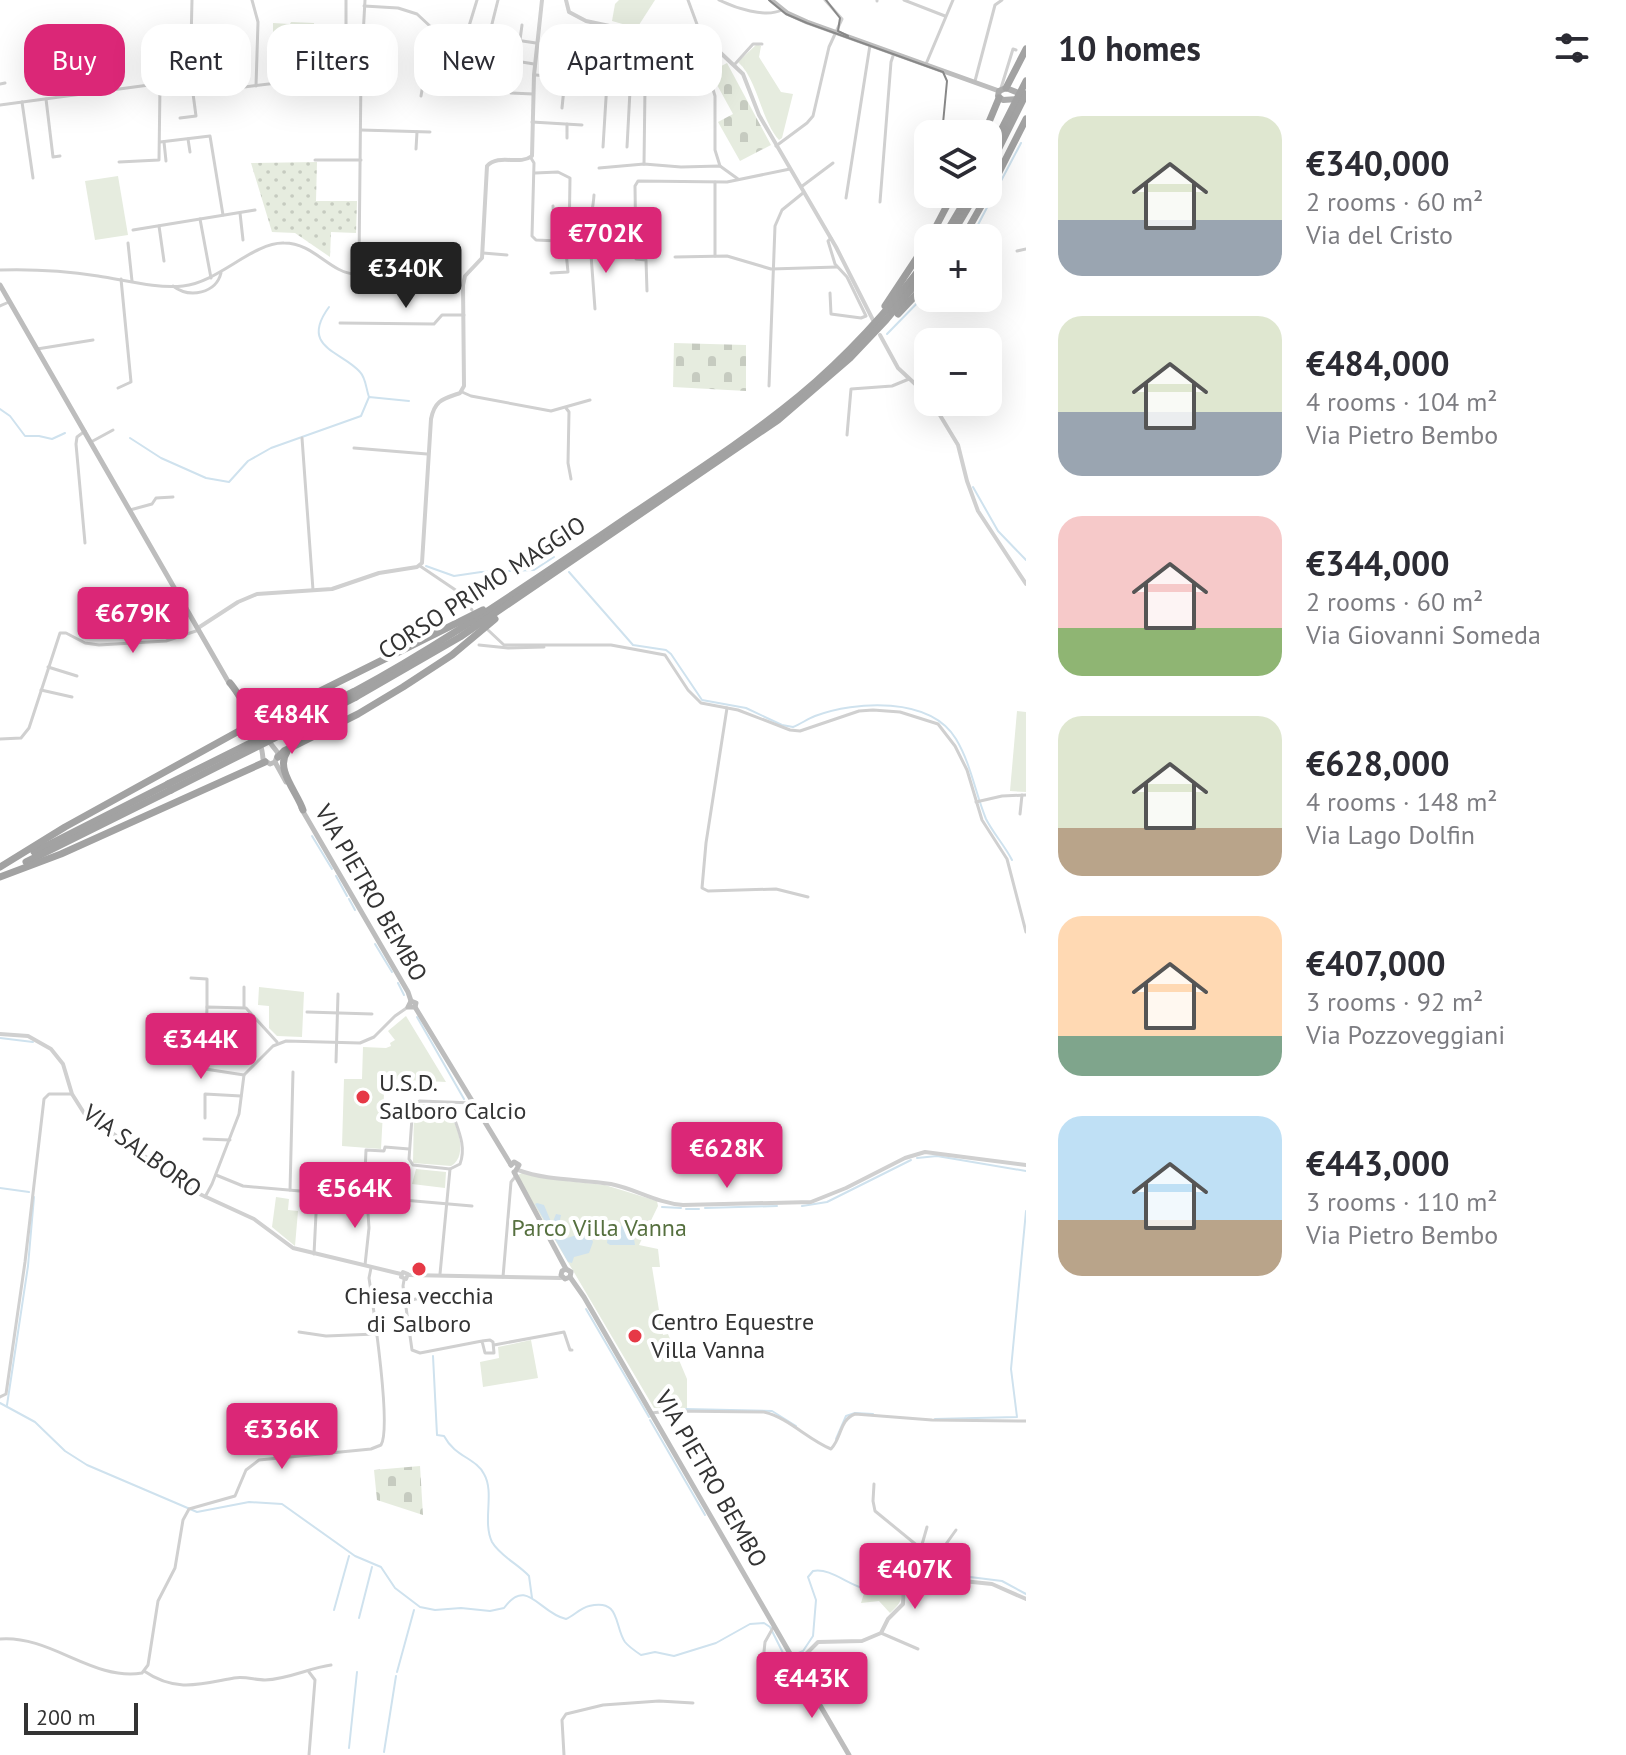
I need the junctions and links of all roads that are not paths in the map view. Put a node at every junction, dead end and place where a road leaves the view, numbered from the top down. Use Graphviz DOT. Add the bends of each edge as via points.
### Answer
graph roads {
  1 [pos="192,0"];
  2 [pos="346,0"];
  3 [pos="477,0"];
  4 [pos="498,0"];
  5 [pos="542,0"];
  6 [pos="566,0"];
  7 [pos="688,0"];
  8 [pos="719,0"];
  9 [pos="825,0"];
  10 [pos="904,0"];
  11 [pos="953,0"];
  12 [pos="1002,0"];
  13 [pos="254,1"];
  14 [pos="776,1"];
  15 [pos="365,3"];
  16 [pos="782,10"];
  17 [pos="946,16"];
  18 [pos="595,23"];
  19 [pos="192,24"];
  20 [pos="346,24"];
  21 [pos="364,24"];
  22 [pos="428,24"];
  23 [pos="471,24"];
  24 [pos="492,24"];
  25 [pos="600,24"];
  26 [pos="697,24"];
  27 [pos="836,33"];
  28 [pos="523,41"];
  29 [pos="536,43"];
  30 [pos="762,44"];
  31 [pos="870,45"];
  32 [pos="1026,49"];
  33 [pos="1016,50"];
  34 [pos="722,53"];
  35 [pos="894,53"];
  36 [pos="523,62"];
  37 [pos="534,64"];
  38 [pos="735,64"];
  39 [pos="926,64"];
  40 [pos="534,75"];
  41 [pos="539,76"];
  42 [pos="975,81"];
  43 [pos="1026,81"];
  44 [pos="267,85"];
  45 [pos="251,86"];
  46 [pos="256,86"];
  47 [pos="1001,91"];
  48 [pos="523,94"];
  49 [pos="533,94"];
  50 [pos="66,96"];
  51 [pos="160,96"];
  52 [pos="193,96"];
  53 [pos="361,96"];
  54 [pos="563,96"];
  55 [pos="606,96"];
  56 [pos="629,96"];
  57 [pos="645,96"];
  58 [pos="713,96"];
  59 [pos="1024,96"];
  60 [pos="46,99"];
  61 [pos="22,102"];
  62 [pos="0,105"];
  63 [pos="562,108"];
  64 [pos="180,118"];
  65 [pos="1026,119"];
  66 [pos="990,120"];
  67 [pos="532,122"];
  68 [pos="567,124"];
  69 [pos="582,125"];
  70 [pos="361,130"];
  71 [pos="417,132"];
  72 [pos="430,132"];
  73 [pos="1002,133"];
  74 [pos="567,138"];
  75 [pos="188,139"];
  76 [pos="1002,141"];
  77 [pos="162,142"];
  78 [pos="776,146"];
  79 [pos="603,147"];
  80 [pos="627,147"];
  81 [pos="416,149"];
  82 [pos="190,152"];
  83 [pos="60,156"];
  84 [pos="531,158"];
  85 [pos="315,160"];
  86 [pos="361,160"];
  87 [pos="166,161"];
  88 [pos="119,162"];
  89 [pos="833,163"];
  90 [pos="644,164"];
  91 [pos="720,166"];
  92 [pos="1002,166"];
  93 [pos="599,168"];
  94 [pos="790,169"];
  95 [pos="534,173"];
  96 [pos="33,178"];
  97 [pos="738,179"];
  98 [pos="715,182"];
  99 [pos="803,190"];
  100 [pos="594,195"];
  101 [pos="846,198"];
  102 [pos="880,202"];
  103 [pos="553,206"];
  104 [pos="255,210"];
  105 [pos="240,213"];
  106 [pos="223,215"];
  107 [pos="200,219"];
  108 [pos="554,222"];
  109 [pos="569,222"];
  110 [pos="159,226"];
  111 [pos="554,228"];
  112 [pos="133,230"];
  113 [pos="635,234"];
  114 [pos="831,238"];
  115 [pos="243,240"];
  116 [pos="589,241"];
  117 [pos="567,242"];
  118 [pos="128,243"];
  119 [pos="1026,249"];
  120 [pos="1017,251"];
  121 [pos="483,253"];
  122 [pos="507,255"];
  123 [pos="715,256"];
  124 [pos="675,257"];
  125 [pos="164,261"];
  126 [pos="914,262"];
  127 [pos="837,267"];
  128 [pos="773,269"];
  129 [pos="0,270"];
  130 [pos="221,272"];
  131 [pos="551,273"];
  132 [pos="914,276"];
  133 [pos="211,278"];
  134 [pos="121,279"];
  135 [pos="132,281"];
  136 [pos="0,285"];
  137 [pos="173,286"];
  138 [pos="914,287"];
  139 [pos="647,291"];
  140 [pos="830,293"];
  141 [pos="914,297"];
  142 [pos="9,302"];
  143 [pos="0,306"];
  144 [pos="595,309"];
  145 [pos="464,315"];
  146 [pos="873,320"];
  147 [pos="340,323"];
  148 [pos="880,335"];
  149 [pos="93,340"];
  150 [pos="37,349"];
  151 [pos="852,351"];
  152 [pos="909,379"];
  153 [pos="914,383"];
  154 [pos="769,386"];
  155 [pos="118,388"];
  156 [pos="462,392"];
  157 [pos="590,400"];
  158 [pos="566,408"];
  159 [pos="940,416"];
  160 [pos="113,430"];
  161 [pos="85,431"];
  162 [pos="847,435"];
  163 [pos="302,438"];
  164 [pos="91,442"];
  165 [pos="354,448"];
  166 [pos="427,454"];
  167 [pos="571,479"];
  168 [pos="173,497"];
  169 [pos="130,510"];
  170 [pos="85,543"];
  171 [pos="420,566"];
  172 [pos="1026,584"];
  173 [pos="313,590"];
  174 [pos="531,590"];
  175 [pos="514,594"];
  176 [pos="472,610"];
  177 [pos="199,629"];
  178 [pos="488,630"];
  179 [pos="479,645"];
  180 [pos="547,645"];
  181 [pos="48,667"];
  182 [pos="77,676"];
  183 [pos="230,683"];
  184 [pos="41,690"];
  185 [pos="355,695"];
  186 [pos="72,697"];
  187 [pos="727,708"];
  188 [pos="270,715"];
  189 [pos="254,723"];
  190 [pos="0,739"];
  191 [pos="288,750"];
  192 [pos="276,760"];
  193 [pos="265,762"];
  194 [pos="1024,795"];
  195 [pos="979,801"];
  196 [pos="303,810"];
  197 [pos="1020,814"];
  198 [pos="0,872"];
  199 [pos="808,897"];
  200 [pos="1026,932"];
  201 [pos="191,978"];
  202 [pos="244,987"];
  203 [pos="338,994"];
  204 [pos="411,1005"];
  205 [pos="207,1007"];
  206 [pos="244,1007"];
  207 [pos="307,1012"];
  208 [pos="337,1013"];
  209 [pos="372,1014"];
  210 [pos="0,1034"];
  211 [pos="337,1042"];
  212 [pos="278,1043"];
  213 [pos="336,1062"];
  214 [pos="293,1072"];
  215 [pos="244,1075"];
  216 [pos="72,1094"];
  217 [pos="241,1096"];
  218 [pos="473,1103"];
  219 [pos="450,1104"];
  220 [pos="205,1118"];
  221 [pos="204,1139"];
  222 [pos="230,1140"];
  223 [pos="409,1149"];
  224 [pos="1026,1165"];
  225 [pos="450,1169"];
  226 [pos="365,1173"];
  227 [pos="516,1173"];
  228 [pos="216,1175"];
  229 [pos="290,1190"];
  230 [pos="317,1194"];
  231 [pos="204,1198"];
  232 [pos="367,1198"];
  233 [pos="446,1204"];
  234 [pos="472,1206"];
  235 [pos="314,1255"];
  236 [pos="368,1267"];
  237 [pos="440,1274"];
  238 [pos="565,1274"];
  239 [pos="405,1276"];
  240 [pos="503,1277"];
  241 [pos="426,1297"];
  242 [pos="404,1301"];
  243 [pos="299,1332"];
  244 [pos="376,1334"];
  245 [pos="482,1341"];
  246 [pos="494,1345"];
  247 [pos="572,1350"];
  248 [pos="0,1397"];
  249 [pos="651,1413"];
  250 [pos="1026,1421"];
  251 [pos="874,1484"];
  252 [pos="927,1527"];
  253 [pos="956,1530"];
  254 [pos="921,1548"];
  255 [pos="930,1558"];
  256 [pos="925,1571"];
  257 [pos="1026,1599"];
  258 [pos="772,1629"];
  259 [pos="881,1633"];
  260 [pos="0,1639"];
  261 [pos="918,1649"];
  262 [pos="796,1660"];
  263 [pos="331,1665"];
  264 [pos="144,1671"];
  265 [pos="762,1671"];
  266 [pos="309,1672"];
  267 [pos="693,1703"];
  268 [pos="309,1755"];
  269 [pos="564,1755"];
  270 [pos="849,1755"];
  1 -- 19 [label="street"];
  2 -- 20 [label="street"];
  3 -- 23 [label="street"];
  4 -- 24 [label="street"];
  5 -- 29 [label="street"];
  6 -- 18 [label="street" via="571,14"];
  7 -- 26 [label="street"];
  8 -- 16 [label="street" via="738,8"];
  9 -- 27 [label="street" via="842,19"];
  10 -- 17 [label="street"];
  11 -- 17 [label="street"];
  12 -- 42 [label="street" via="995,5"];
  13 -- 46 [label="street"];
  14 -- 16 [label="main road"];
  15 -- 21 [label="street"];
  15 -- 22 [label="street" via="417,14"];
  16 -- 27 [label="main road"];
  17 -- 39 [label="street"];
  18 -- 25 [label="street"];
  27 -- 31 [label="main road"];
  27 -- 78 [label="street" via="811,119"];
  28 -- 29 [label="street"];
  29 -- 37 [label="street"];
  30 -- 38 [label="street" via="753,44"];
  31 -- 35 [label="main road"];
  31 -- 101 [label="street"];
  32 -- 47 [label="highway"];
  33 -- 47 [label="street"];
  34 -- 38 [label="street"];
  35 -- 39 [label="main road"];
  35 -- 102 [label="street"];
  36 -- 37 [label="street"];
  37 -- 40 [label="street"];
  38 -- 78 [label="street"];
  39 -- 42 [label="main road"];
  40 -- 41 [label="street"];
  40 -- 49 [label="street"];
  42 -- 47 [label="main road"];
  43 -- 59 [label="highway, bridge"];
  44 -- 46 [label="street"];
  45 -- 46 [label="street"];
  47 -- 59 [label="main road"];
  47 -- 59 [label="main road"];
  47 -- 66 [label="highway"];
  48 -- 49 [label="street"];
  49 -- 67 [label="street"];
  50 -- 60 [label="street"];
  51 -- 77 [label="street"];
  52 -- 64 [label="street" via="196,116"];
  53 -- 70 [label="street"];
  54 -- 63 [label="street"];
  55 -- 79 [label="street"];
  56 -- 80 [label="street"];
  57 -- 90 [label="street"];
  58 -- 91 [label="street"];
  59 -- 73 [label="highway, bridge"];
  59 -- 76 [label="highway, bridge"];
  60 -- 61 [label="street"];
  60 -- 83 [label="street" via="53,157"];
  61 -- 62 [label="street"];
  61 -- 96 [label="street"];
  65 -- 92 [label="highway"];
  67 -- 68 [label="street"];
  67 -- 84 [label="street"];
  68 -- 69 [label="street"];
  68 -- 74 [label="street"];
  70 -- 71 [label="street"];
  70 -- 86 [label="street"];
  71 -- 72 [label="street"];
  71 -- 81 [label="street"];
  75 -- 77 [label="street"];
  75 -- 82 [label="street"];
  75 -- 106 [label="street" via="210,136"];
  77 -- 87 [label="street"];
  77 -- 88 [label="street" via="159,160"];
  78 -- 94 [label="street"];
  84 -- 95 [label="street"];
  84 -- 121 [label="street" via="488,163"];
  85 -- 86 [label="street"];
  86 -- 130 [label="street" via="355,274 304,246 283,243 264,247"];
  89 -- 99 [label="street"];
  90 -- 91 [label="street"];
  90 -- 93 [label="street"];
  91 -- 97 [label="street"];
  94 -- 97 [label="street"];
  94 -- 99 [label="street"];
  95 -- 109 [label="street" via="563,173 570,180"];
  95 -- 117 [label="street" via="533,239"];
  97 -- 98 [label="street"];
  98 -- 113 [label="street" via="638,181"];
  98 -- 123 [label="street"];
  99 -- 114 [label="street"];
  99 -- 128 [label="street" via="777,216"];
  100 -- 116 [label="street"];
  103 -- 108 [label="street"];
  104 -- 105 [label="street"];
  105 -- 106 [label="street"];
  105 -- 115 [label="street"];
  106 -- 107 [label="street"];
  107 -- 110 [label="street"];
  107 -- 133 [label="street"];
  108 -- 109 [label="street"];
  108 -- 111 [label="street"];
  109 -- 117 [label="street"];
  110 -- 112 [label="street"];
  110 -- 125 [label="street"];
  113 -- 116 [label="street" via="613,233"];
  113 -- 139 [label="street" via="638,261 646,260"];
  114 -- 127 [label="street"];
  114 -- 146 [label="street"];
  116 -- 117 [label="street"];
  116 -- 144 [label="street"];
  117 -- 131 [label="street" via="568,272"];
  118 -- 135 [label="street"];
  119 -- 120 [label="street"];
  121 -- 122 [label="street"];
  121 -- 145 [label="street" via="465,276"];
  123 -- 124 [label="street"];
  123 -- 128 [label="street"];
  126 -- 151 [label="highway"];
  127 -- 128 [label="street"];
  127 -- 140 [label="street" via="866,316 831,314"];
  128 -- 154 [label="street"];
  129 -- 134 [label="street"];
  130 -- 133 [label="street"];
  130 -- 137 [label="street" via="218,281 201,293"];
  132 -- 151 [label="highway, CORSO PRIMO MAGGIO"];
  133 -- 137 [label="street"];
  134 -- 135 [label="street"];
  134 -- 155 [label="street" via="131,382"];
  135 -- 137 [label="street"];
  136 -- 142 [label="main road, VIA PIETRO BEMBO"];
  138 -- 151 [label="highway, CORSO PRIMO MAGGIO"];
  141 -- 151 [label="highway" via="877,335"];
  142 -- 143 [label="street"];
  142 -- 150 [label="main road, VIA PIETRO BEMBO"];
  145 -- 147 [label="street" via="442,315 434,324"];
  145 -- 156 [label="street"];
  148 -- 152 [label="street" via="893,362"];
  149 -- 150 [label="street"];
  150 -- 161 [label="main road, VIA PIETRO BEMBO"];
  151 -- 174 [label="highway, CORSO PRIMO MAGGIO" via="778,420"];
  151 -- 175 [label="highway, CORSO PRIMO MAGGIO" via="775,414"];
  152 -- 153 [label="street"];
  152 -- 162 [label="street" via="892,386 851,389"];
  156 -- 158 [label="street" via="531,409"];
  156 -- 166 [label="street" via="436,404"];
  157 -- 158 [label="street"];
  158 -- 167 [label="street"];
  159 -- 172 [label="street" via="958,445 978,511"];
  160 -- 164 [label="street"];
  161 -- 164 [label="main road, VIA PIETRO BEMBO"];
  161 -- 170 [label="street" via="76,439"];
  163 -- 173 [label="street"];
  164 -- 169 [label="main road, VIA PIETRO BEMBO"];
  165 -- 166 [label="street"];
  166 -- 171 [label="street"];
  168 -- 169 [label="street"];
  169 -- 177 [label="main road, VIA PIETRO BEMBO"];
  171 -- 173 [label="street"];
  171 -- 176 [label="street" via="457,591"];
  173 -- 177 [label="street" via="247,597"];
  174 -- 185 [label="highway, CORSO PRIMO MAGGIO"];
  174 -- 191 [label="highway" via="441,663"];
  175 -- 185 [label="highway, CORSO PRIMO MAGGIO"];
  175 -- 188 [label="highway"];
  177 -- 181 [label="street" via="166,641 99,645 60,633"];
  177 -- 183 [label="main road, VIA PIETRO BEMBO"];
  178 -- 180 [label="street" via="504,645"];
  179 -- 180 [label="street"];
  180 -- 187 [label="street" via="611,645 665,655 701,703"];
  181 -- 182 [label="street"];
  181 -- 184 [label="street"];
  183 -- 188 [label="highway" via="256,716"];
  183 -- 189 [label="main road, VIA PIETRO BEMBO"];
  184 -- 186 [label="street"];
  184 -- 190 [label="street" via="25,734"];
  185 -- 198 [label="highway, CORSO PRIMO MAGGIO, bridge"];
  187 -- 195 [label="street" via="800,731 859,711 929,719 955,746"];
  187 -- 199 [label="street" via="702,888 776,889"];
  188 -- 189 [label="highway"];
  189 -- 192 [label="main road, VIA PIETRO BEMBO" via="264,725"];
  189 -- 193 [label="main road, VIA PIETRO BEMBO" via="250,732 263,747"];
  189 -- 198 [label="highway" via="65,827"];
  191 -- 192 [label="highway"];
  191 -- 196 [label="highway" via="283,769"];
  192 -- 193 [label="main road"];
  192 -- 196 [label="main road, VIA PIETRO BEMBO"];
  193 -- 198 [label="highway" via="61,854"];
  194 -- 195 [label="street"];
  194 -- 197 [label="street"];
  195 -- 200 [label="street" via="982,820 1007,859"];
  196 -- 204 [label="main road, VIA PIETRO BEMBO" via="409,993"];
  201 -- 205 [label="street" via="207,979"];
  202 -- 206 [label="street"];
  203 -- 208 [label="street"];
  204 -- 211 [label="street" via="368,1040"];
  204 -- 218 [label="main road, VIA PIETRO BEMBO"];
  205 -- 206 [label="street"];
  205 -- 215 [label="street" via="205,1069"];
  206 -- 212 [label="street"];
  207 -- 208 [label="street"];
  208 -- 209 [label="street"];
  208 -- 211 [label="street"];
  210 -- 216 [label="street, VIA SALBORO" via="28,1036 47,1045 63,1064"];
  211 -- 212 [label="street"];
  211 -- 213 [label="street"];
  212 -- 215 [label="street"];
  214 -- 229 [label="street"];
  215 -- 217 [label="street"];
  216 -- 231 [label="street, VIA SALBORO" via="91,1119"];
  216 -- 248 [label="street" via="49,1094 44,1099 6,1394"];
  217 -- 220 [label="street" via="205,1094"];
  217 -- 222 [label="street"];
  218 -- 219 [label="street"];
  218 -- 227 [label="main road, VIA PIETRO BEMBO"];
  219 -- 223 [label="street" via="413,1104"];
  219 -- 225 [label="street" via="463,1155"];
  221 -- 222 [label="street"];
  222 -- 228 [label="street"];
  223 -- 225 [label="street" via="413,1165"];
  223 -- 226 [label="street" via="366,1150"];
  224 -- 227 [label="street" via="925,1152 811,1202 693,1205 611,1184"];
  225 -- 233 [label="street"];
  227 -- 238 [label="main road, VIA PIETRO BEMBO"];
  227 -- 240 [label="street"];
  228 -- 229 [label="street" via="243,1186"];
  228 -- 231 [label="street"];
  229 -- 230 [label="street"];
  230 -- 232 [label="street"];
  230 -- 235 [label="street"];
  231 -- 235 [label="street, VIA SALBORO" via="254,1219 288,1246"];
  232 -- 233 [label="street"];
  232 -- 236 [label="street"];
  233 -- 234 [label="street"];
  233 -- 237 [label="street"];
  235 -- 236 [label="street, VIA SALBORO"];
  236 -- 239 [label="street, VIA SALBORO"];
  236 -- 244 [label="street"];
  237 -- 239 [label="street, VIA SALBORO"];
  237 -- 240 [label="street, VIA SALBORO"];
  238 -- 240 [label="street, VIA SALBORO"];
  238 -- 249 [label="main road, VIA PIETRO BEMBO" via="584,1297"];
  239 -- 242 [label="street"];
  241 -- 242 [label="street"];
  242 -- 245 [label="street" via="412,1350"];
  243 -- 244 [label="street"];
  244 -- 264 [label="street" via="385,1435 381,1445 259,1460 246,1470 232,1498 190,1508 173,1575 159,1598"];
  245 -- 246 [label="street"];
  245 -- 246 [label="street" via="487,1355 494,1353"];
  246 -- 247 [label="street" via="564,1332"];
  249 -- 250 [label="street" via="769,1413 831,1449 846,1419 855,1414"];
  249 -- 258 [label="main road, VIA PIETRO BEMBO" via="714,1517"];
  251 -- 254 [label="street" via="875,1511"];
  252 -- 254 [label="street"];
  253 -- 255 [label="street"];
  254 -- 255 [label="street"];
  255 -- 256 [label="street"];
  256 -- 257 [label="street" via="1001,1586"];
  256 -- 259 [label="street" via="907,1573 903,1604"];
  258 -- 262 [label="main road, VIA PIETRO BEMBO"];
  258 -- 265 [label="street"];
  259 -- 261 [label="street"];
  259 -- 262 [label="street" via="862,1641 818,1642"];
  260 -- 264 [label="street" via="29,1641 110,1672"];
  262 -- 270 [label="main road"];
  263 -- 266 [label="street"];
  264 -- 266 [label="street" via="185,1686"];
  266 -- 268 [label="street" via="315,1680"];
  267 -- 269 [label="street" via="603,1705 566,1714"];
}
